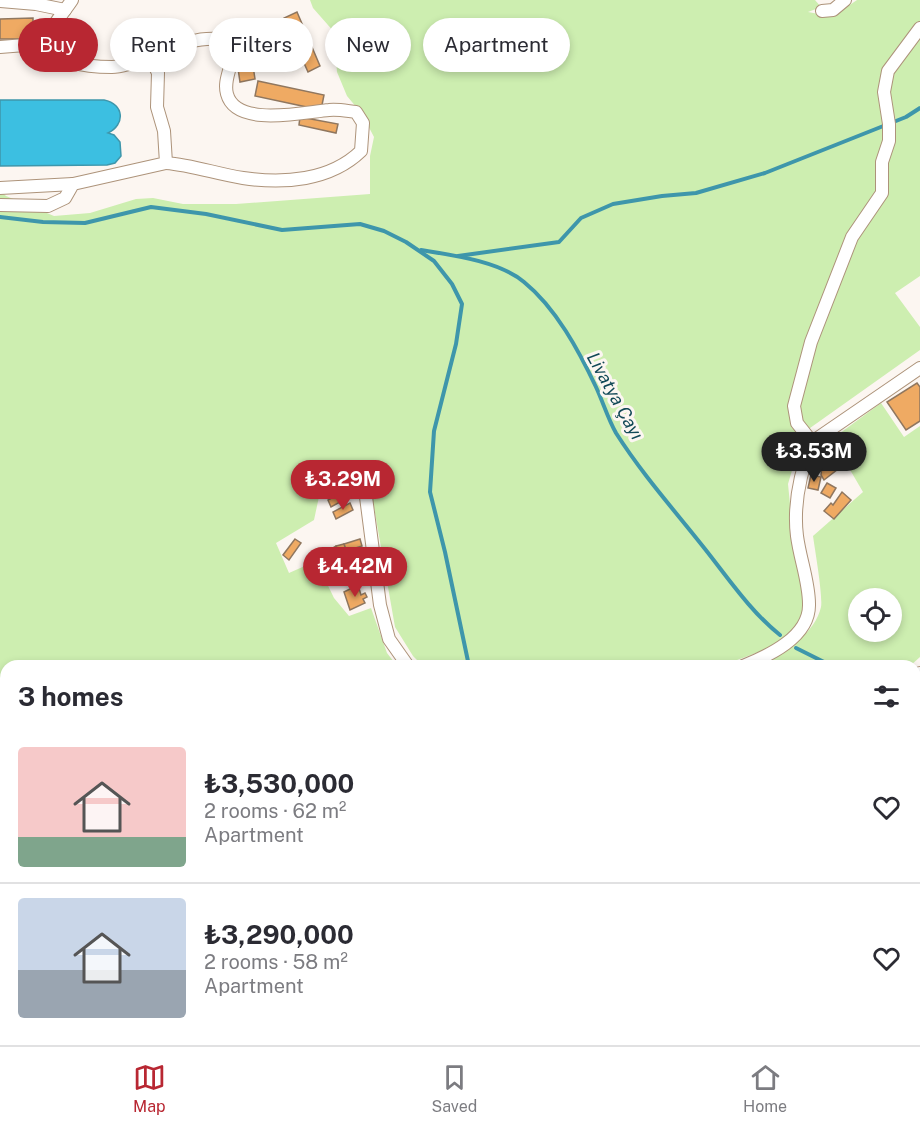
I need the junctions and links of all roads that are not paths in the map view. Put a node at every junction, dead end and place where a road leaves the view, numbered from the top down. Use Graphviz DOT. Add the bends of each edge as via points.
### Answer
graph roads {
  1 [pos="845,0"];
  2 [pos="0,1"];
  3 [pos="69,5"];
  4 [pos="822,11"];
  5 [pos="60,18"];
  6 [pos="920,28"];
  7 [pos="197,39"];
  8 [pos="18,45"];
  9 [pos="0,46"];
  10 [pos="157,72"];
  11 [pos="166,163"];
  12 [pos="73,184"];
  13 [pos="0,188"];
  14 [pos="0,206"];
  15 [pos="920,368"];
  16 [pos="812,442"];
  17 [pos="366,497"];
  18 [pos="404,660"];
  19 [pos="755,660"];
  1 -- 4 [label="street" via="833,10"];
  2 -- 3 [label="street"];
  3 -- 5 [label="street"];
  6 -- 16 [label="street" via="888,70 884,92 889,141 882,162 882,193 852,237 811,342 794,406 798,423"];
  7 -- 11 [label="street" via="230,40 234,51 227,94 242,111 284,116 332,110 356,112 363,123 361,152 350,162 322,174 286,181 244,178"];
  8 -- 9 [label="street"];
  10 -- 11 [label="street"];
  11 -- 12 [label="street"];
  12 -- 13 [label="street"];
  12 -- 14 [label="street" via="65,198 48,206"];
  15 -- 16 [label="street"];
  16 -- 19 [label="street" via="797,497 797,535 809,605 806,619 783,646"];
  17 -- 18 [label="street" via="380,605 389,639"];
}
